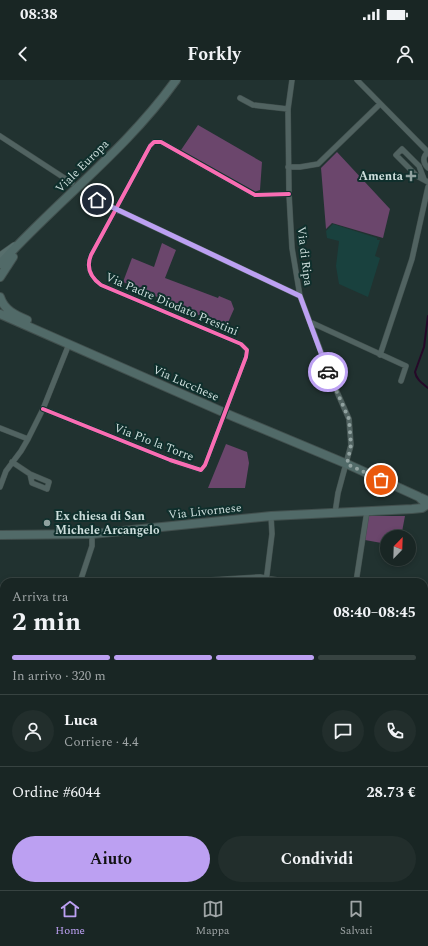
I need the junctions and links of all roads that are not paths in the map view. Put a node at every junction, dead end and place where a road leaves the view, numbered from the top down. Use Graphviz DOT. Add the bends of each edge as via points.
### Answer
graph roads {
  1 [pos="176,80"];
  2 [pos="292,80"];
  3 [pos="357,80"];
  4 [pos="240,98"];
  5 [pos="380,104"];
  6 [pos="288,109"];
  7 [pos="0,136"];
  8 [pos="428,152"];
  9 [pos="288,167"];
  10 [pos="428,168"];
  11 [pos="426,180"];
  12 [pos="72,183"];
  13 [pos="428,187"];
  14 [pos="84,194"];
  15 [pos="289,194"];
  16 [pos="116,210"];
  17 [pos="29,235"];
  18 [pos="0,262"];
  19 [pos="0,277"];
  20 [pos="300,296"];
  21 [pos="0,297"];
  22 [pos="0,314"];
  23 [pos="310,322"];
  24 [pos="69,344"];
  25 [pos="247,350"];
  26 [pos="380,355"];
  27 [pos="401,381"];
  28 [pos="42,409"];
  29 [pos="225,413"];
  30 [pos="0,428"];
  31 [pos="28,439"];
  32 [pos="12,462"];
  33 [pos="347,464"];
  34 [pos="30,474"];
  35 [pos="0,487"];
  36 [pos="419,497"];
  37 [pos="428,501"];
  38 [pos="412,509"];
  39 [pos="367,511"];
  40 [pos="428,511"];
  41 [pos="335,513"];
  42 [pos="271,516"];
  43 [pos="92,534"];
  44 [pos="0,535"];
  45 [pos="81,578"];
  46 [pos="244,578"];
  47 [pos="262,578"];
  48 [pos="266,578"];
  49 [pos="357,578"];
  1 -- 17 [label="main road, Viale Europa" via="134,131"];
  2 -- 6 [label="street, Via di Ripa"];
  3 -- 5 [label="street"];
  4 -- 6 [label="street" via="254,105"];
  5 -- 8 [label="street"];
  5 -- 9 [label="street" via="318,164"];
  6 -- 9 [label="street, Via di Ripa"];
  7 -- 12 [label="street"];
  8 -- 10 [label="street" via="424,157"];
  9 -- 15 [label="street, Via di Ripa"];
  11 -- 11 [label="street" via="419,166 402,149 396,155 417,176"];
  13 -- 26 [label="street" via="412,259"];
  14 -- 16 [label="street"];
  15 -- 16 [label="street, Via Padre Diodato Prestini" via="255,196 161,142 154,142"];
  15 -- 20 [label="street, Via di Ripa" via="292,248"];
  16 -- 20 [label="street"];
  16 -- 25 [label="street, Via Padre Diodato Prestini" via="88,262 95,281 240,344"];
  17 -- 18 [label="main road, Viale Europa"];
  17 -- 19 [label="main road"];
  20 -- 23 [label="street, Via di Ripa"];
  21 -- 24 [label="main road" via="4,306 11,312"];
  22 -- 24 [label="main road, Via Lucchese"];
  23 -- 26 [label="street"];
  23 -- 33 [label="street, Via di Ripa" via="349,419 351,445"];
  24 -- 28 [label="street"];
  24 -- 29 [label="main road, Via Lucchese"];
  25 -- 29 [label="street, Via Pio la Torre"];
  26 -- 27 [label="street" via="406,366"];
  28 -- 29 [label="street, Via Pio la Torre" via="201,470"];
  28 -- 31 [label="street"];
  29 -- 33 [label="main road, Via Lucchese"];
  30 -- 31 [label="street"];
  31 -- 32 [label="street"];
  32 -- 34 [label="street"];
  32 -- 35 [label="street"];
  33 -- 36 [label="main road, Via Lucchese"];
  33 -- 41 [label="street, Via di Ripa"];
  36 -- 37 [label="main road, Via Lucchese"];
  36 -- 38 [label="main road" via="425,506"];
  38 -- 39 [label="main road, Via Livornese"];
  38 -- 40 [label="main road, Via Livornese"];
  39 -- 41 [label="main road, Via Livornese"];
  39 -- 49 [label="street"];
  41 -- 42 [label="main road, Via Livornese"];
  42 -- 43 [label="main road, Via Livornese"];
  42 -- 48 [label="street" via="272,534"];
  43 -- 44 [label="main road, Via Livornese"];
  43 -- 45 [label="street" via="92,546"];
  46 -- 47 [label="street"];
}
